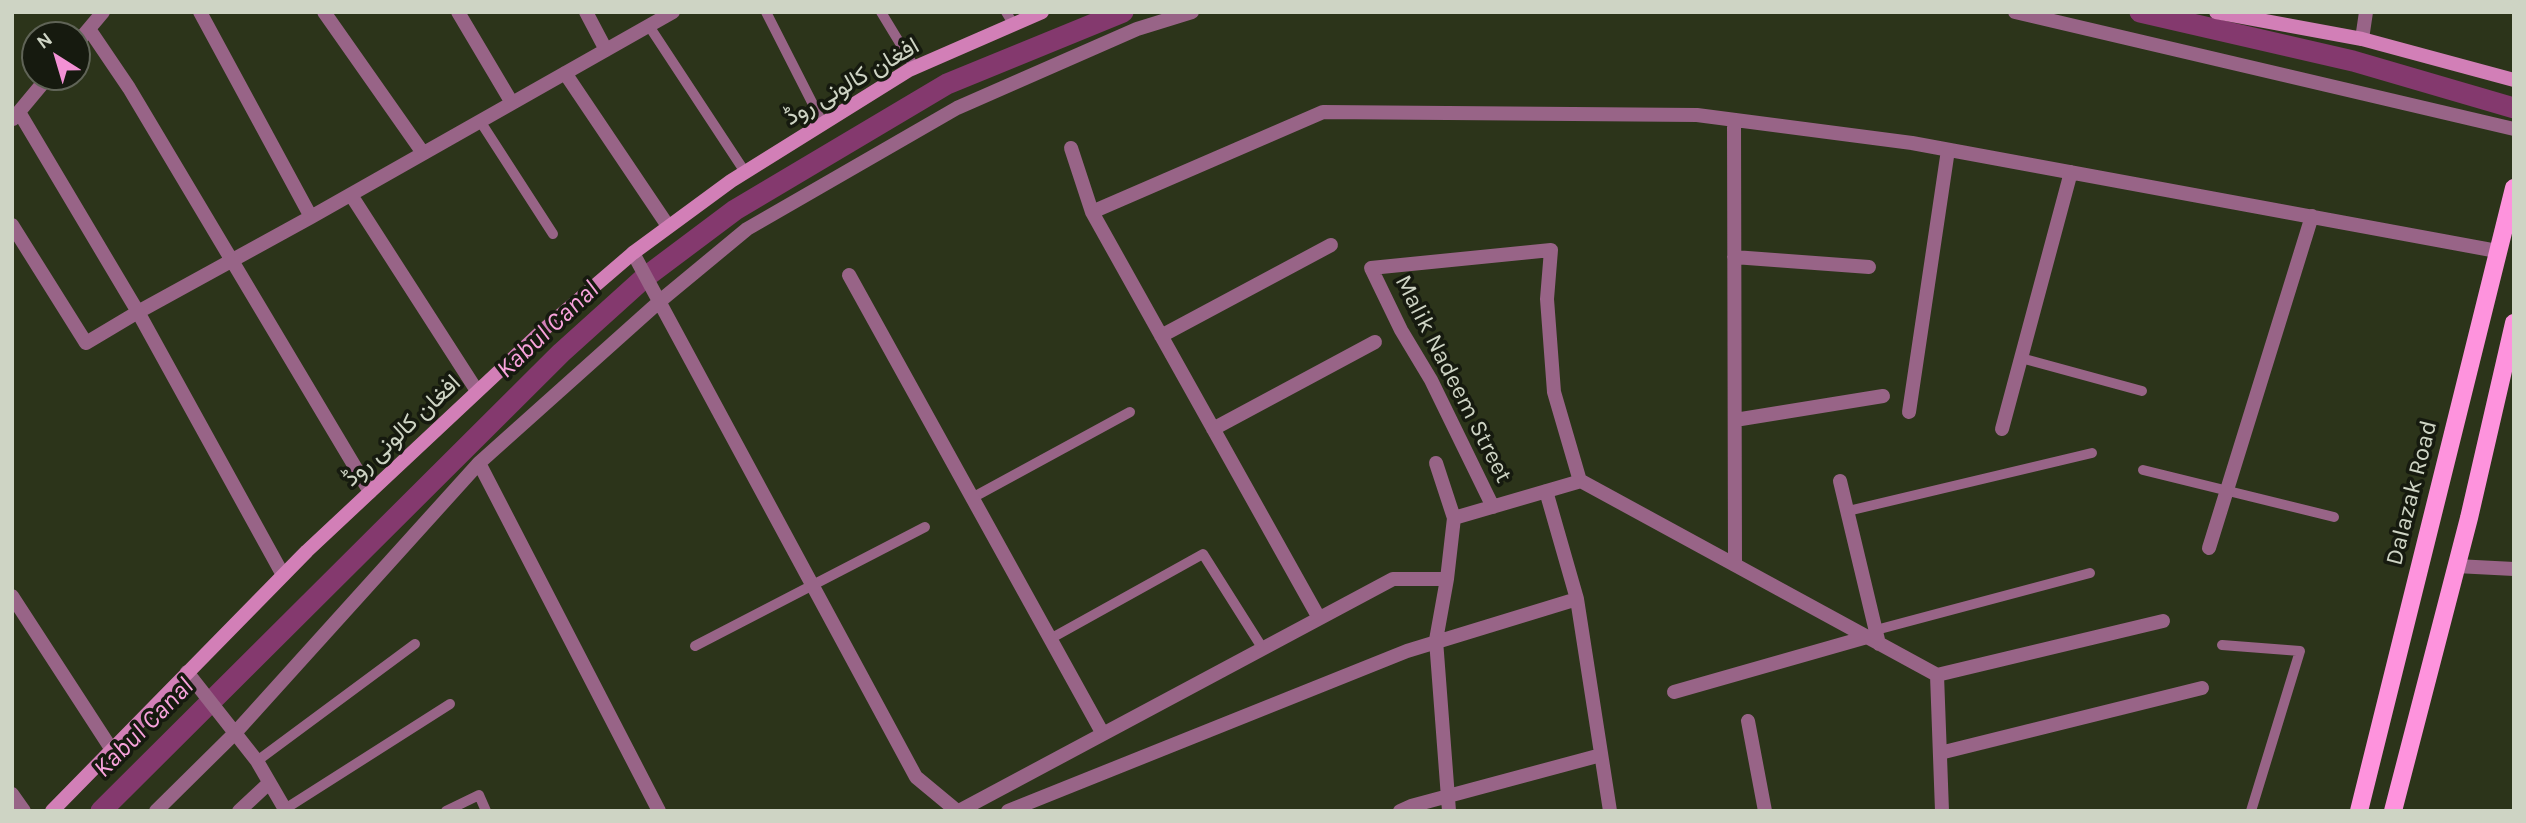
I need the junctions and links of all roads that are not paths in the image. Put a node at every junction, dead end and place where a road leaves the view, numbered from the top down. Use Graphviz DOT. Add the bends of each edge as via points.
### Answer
graph roads {
  1 [pos="103,12"];
  2 [pos="200,12"];
  3 [pos="324,12"];
  4 [pos="458,12"];
  5 [pos="586,12"];
  6 [pos="673,12"];
  7 [pos="766,12"];
  8 [pos="881,12"];
  9 [pos="1042,12"];
  10 [pos="1192,12"];
  11 [pos="2015,12"];
  12 [pos="2216,12"];
  13 [pos="2366,12"];
  14 [pos="1010,18"];
  15 [pos="649,26"];
  16 [pos="91,27"];
  17 [pos="91,32"];
  18 [pos="2362,39"];
  19 [pos="606,50"];
  20 [pos="915,68"];
  21 [pos="565,73"];
  22 [pos="2514,80"];
  23 [pos="36,91"];
  24 [pos="512,103"];
  25 [pos="15,116"];
  26 [pos="1734,120"];
  27 [pos="480,121"];
  28 [pos="822,124"];
  29 [pos="2514,129"];
  30 [pos="1071,148"];
  31 [pos="1948,150"];
  32 [pos="423,153"];
  33 [pos="745,172"];
  34 [pos="2071,172"];
  35 [pos="2514,188"];
  36 [pos="351,195"];
  37 [pos="1092,212"];
  38 [pos="2312,216"];
  39 [pos="311,217"];
  40 [pos="12,225"];
  41 [pos="668,226"];
  42 [pos="553,234"];
  43 [pos="1331,245"];
  44 [pos="2497,251"];
  45 [pos="635,257"];
  46 [pos="1734,257"];
  47 [pos="232,260"];
  48 [pos="1869,267"];
  49 [pos="849,275"];
  50 [pos="659,298"];
  51 [pos="138,312"];
  52 [pos="2514,323"];
  53 [pos="1161,336"];
  54 [pos="1375,342"];
  55 [pos="2021,358"];
  56 [pos="477,391"];
  57 [pos="2142,391"];
  58 [pos="1883,396"];
  59 [pos="1130,412"];
  60 [pos="1909,412"];
  61 [pos="1735,420"];
  62 [pos="1213,429"];
  63 [pos="2002,429"];
  64 [pos="2092,453"];
  65 [pos="478,463"];
  66 [pos="1436,463"];
  67 [pos="2143,470"];
  68 [pos="1580,481"];
  69 [pos="1840,481"];
  70 [pos="2227,489"];
  71 [pos="1546,491"];
  72 [pos="370,492"];
  73 [pos="972,498"];
  74 [pos="1493,507"];
  75 [pos="1848,511"];
  76 [pos="2334,517"];
  77 [pos="1454,518"];
  78 [pos="925,527"];
  79 [pos="2209,548"];
  80 [pos="1735,565"];
  81 [pos="2456,566"];
  82 [pos="2514,569"];
  83 [pos="2090,573"];
  84 [pos="283,575"];
  85 [pos="1447,579"];
  86 [pos="814,585"];
  87 [pos="12,596"];
  88 [pos="1577,599"];
  89 [pos="1319,618"];
  90 [pos="2163,621"];
  91 [pos="1874,637"];
  92 [pos="1050,639"];
  93 [pos="1436,640"];
  94 [pos="415,644"];
  95 [pos="2222,645"];
  96 [pos="695,646"];
  97 [pos="1263,649"];
  98 [pos="1937,676"];
  99 [pos="192,678"];
  100 [pos="2202,688"];
  101 [pos="1674,692"];
  102 [pos="450,704"];
  103 [pos="1748,721"];
  104 [pos="232,729"];
  105 [pos="1103,734"];
  106 [pos="112,750"];
  107 [pos="1940,753"];
  108 [pos="1601,755"];
  109 [pos="257,761"];
  110 [pos="269,783"];
  111 [pos="12,794"];
  112 [pos="1448,803"];
  113 [pos="285,810"];
  114 [pos="24,811"];
  115 [pos="52,811"];
  116 [pos="156,811"];
  117 [pos="239,811"];
  118 [pos="446,811"];
  119 [pos="486,811"];
  120 [pos="659,811"];
  121 [pos="958,811"];
  122 [pos="1008,811"];
  123 [pos="1400,811"];
  124 [pos="1611,811"];
  125 [pos="1765,811"];
  126 [pos="1942,811"];
  127 [pos="2251,811"];
  128 [pos="2359,811"];
  129 [pos="2393,811"];
  1 -- 16 [label="street"];
  2 -- 39 [label="street"];
  3 -- 32 [label="street"];
  4 -- 24 [label="street"];
  5 -- 19 [label="street"];
  6 -- 15 [label="street"];
  7 -- 28 [label="lane"];
  8 -- 20 [label="lane"];
  9 -- 14 [label="main road, افغان کالونی روڈ"];
  10 -- 50 [label="street" via="1137,29 957,108 747,229"];
  11 -- 29 [label="street"];
  12 -- 18 [label="main road"];
  13 -- 18 [label="street"];
  14 -- 20 [label="main road, افغان کالونی روڈ"];
  15 -- 19 [label="street"];
  15 -- 33 [label="lane"];
  17 -- 47 [label="street"];
  18 -- 22 [label="main road"];
  19 -- 21 [label="street"];
  20 -- 28 [label="main road, افغان کالونی روڈ"];
  21 -- 24 [label="street"];
  21 -- 41 [label="street"];
  23 -- 25 [label="street"];
  24 -- 27 [label="street"];
  25 -- 51 [label="street"];
  26 -- 31 [label="street"];
  26 -- 37 [label="street" via="1697,115 1322,112"];
  26 -- 46 [label="street"];
  27 -- 32 [label="street"];
  27 -- 42 [label="lane"];
  28 -- 33 [label="main road, افغان کالونی روڈ"];
  30 -- 37 [label="street"];
  31 -- 34 [label="street"];
  31 -- 60 [label="street"];
  32 -- 36 [label="street"];
  33 -- 41 [label="main road, افغان کالونی روڈ"];
  34 -- 38 [label="street"];
  34 -- 55 [label="street"];
  35 -- 44 [label="main road, Dalazak Road"];
  36 -- 39 [label="street"];
  36 -- 56 [label="street"];
  37 -- 53 [label="street"];
  38 -- 44 [label="street"];
  38 -- 70 [label="street"];
  39 -- 47 [label="street"];
  40 -- 51 [label="street" via="86,344"];
  41 -- 45 [label="main road, افغان کالونی روڈ"];
  43 -- 53 [label="street"];
  44 -- 128 [label="main road, Dalazak Road"];
  45 -- 50 [label="street"];
  45 -- 56 [label="main road, افغان کالونی روڈ" via="541,332"];
  46 -- 48 [label="street"];
  46 -- 61 [label="street"];
  47 -- 51 [label="street"];
  47 -- 72 [label="street"];
  49 -- 73 [label="street"];
  50 -- 65 [label="street"];
  50 -- 86 [label="street"];
  51 -- 84 [label="street"];
  52 -- 81 [label="main road"];
  53 -- 62 [label="street"];
  54 -- 62 [label="street"];
  55 -- 57 [label="lane"];
  55 -- 63 [label="street"];
  56 -- 72 [label="main road, افغان کالونی روڈ"];
  58 -- 61 [label="street"];
  59 -- 73 [label="lane"];
  61 -- 80 [label="street"];
  62 -- 89 [label="street"];
  64 -- 75 [label="lane"];
  65 -- 104 [label="street"];
  65 -- 120 [label="street"];
  66 -- 77 [label="street"];
  67 -- 70 [label="lane"];
  68 -- 71 [label="street"];
  68 -- 74 [label="street, Malik Nadeem Street" via="1554,392 1547,299 1551,250 1371,268"];
  68 -- 80 [label="street"];
  69 -- 75 [label="street"];
  70 -- 76 [label="lane"];
  70 -- 79 [label="street"];
  71 -- 74 [label="street"];
  71 -- 88 [label="street"];
  72 -- 84 [label="main road, افغان کالونی روڈ"];
  73 -- 92 [label="street"];
  74 -- 77 [label="street"];
  75 -- 91 [label="street"];
  77 -- 85 [label="street"];
  78 -- 86 [label="lane"];
  80 -- 91 [label="street"];
  81 -- 82 [label="street"];
  81 -- 129 [label="main road"];
  83 -- 91 [label="lane"];
  84 -- 99 [label="main road, افغان کالونی روڈ"];
  85 -- 89 [label="street" via="1393,579"];
  85 -- 93 [label="street"];
  86 -- 96 [label="lane"];
  86 -- 121 [label="street" via="916,777"];
  87 -- 106 [label="street"];
  88 -- 93 [label="street"];
  88 -- 108 [label="street"];
  89 -- 97 [label="street"];
  90 -- 98 [label="street"];
  91 -- 98 [label="street"];
  91 -- 101 [label="street"];
  92 -- 97 [label="lane" via="1203,554"];
  92 -- 105 [label="street"];
  93 -- 112 [label="street"];
  93 -- 122 [label="street"];
  94 -- 109 [label="lane"];
  95 -- 127 [label="lane" via="2300,651"];
  97 -- 105 [label="street"];
  98 -- 107 [label="street"];
  99 -- 104 [label="street"];
  99 -- 106 [label="main road, افغان کالونی روڈ"];
  100 -- 107 [label="street"];
  102 -- 113 [label="lane"];
  103 -- 125 [label="street"];
  104 -- 109 [label="street"];
  104 -- 116 [label="street"];
  105 -- 121 [label="street"];
  106 -- 115 [label="main road, افغان کالونی روڈ"];
  107 -- 126 [label="street"];
  108 -- 112 [label="street"];
  108 -- 124 [label="street"];
  109 -- 110 [label="street"];
  110 -- 113 [label="street"];
  110 -- 117 [label="street"];
  111 -- 114 [label="street"];
  112 -- 123 [label="street"];
  118 -- 119 [label="lane" via="479,794"];
}
